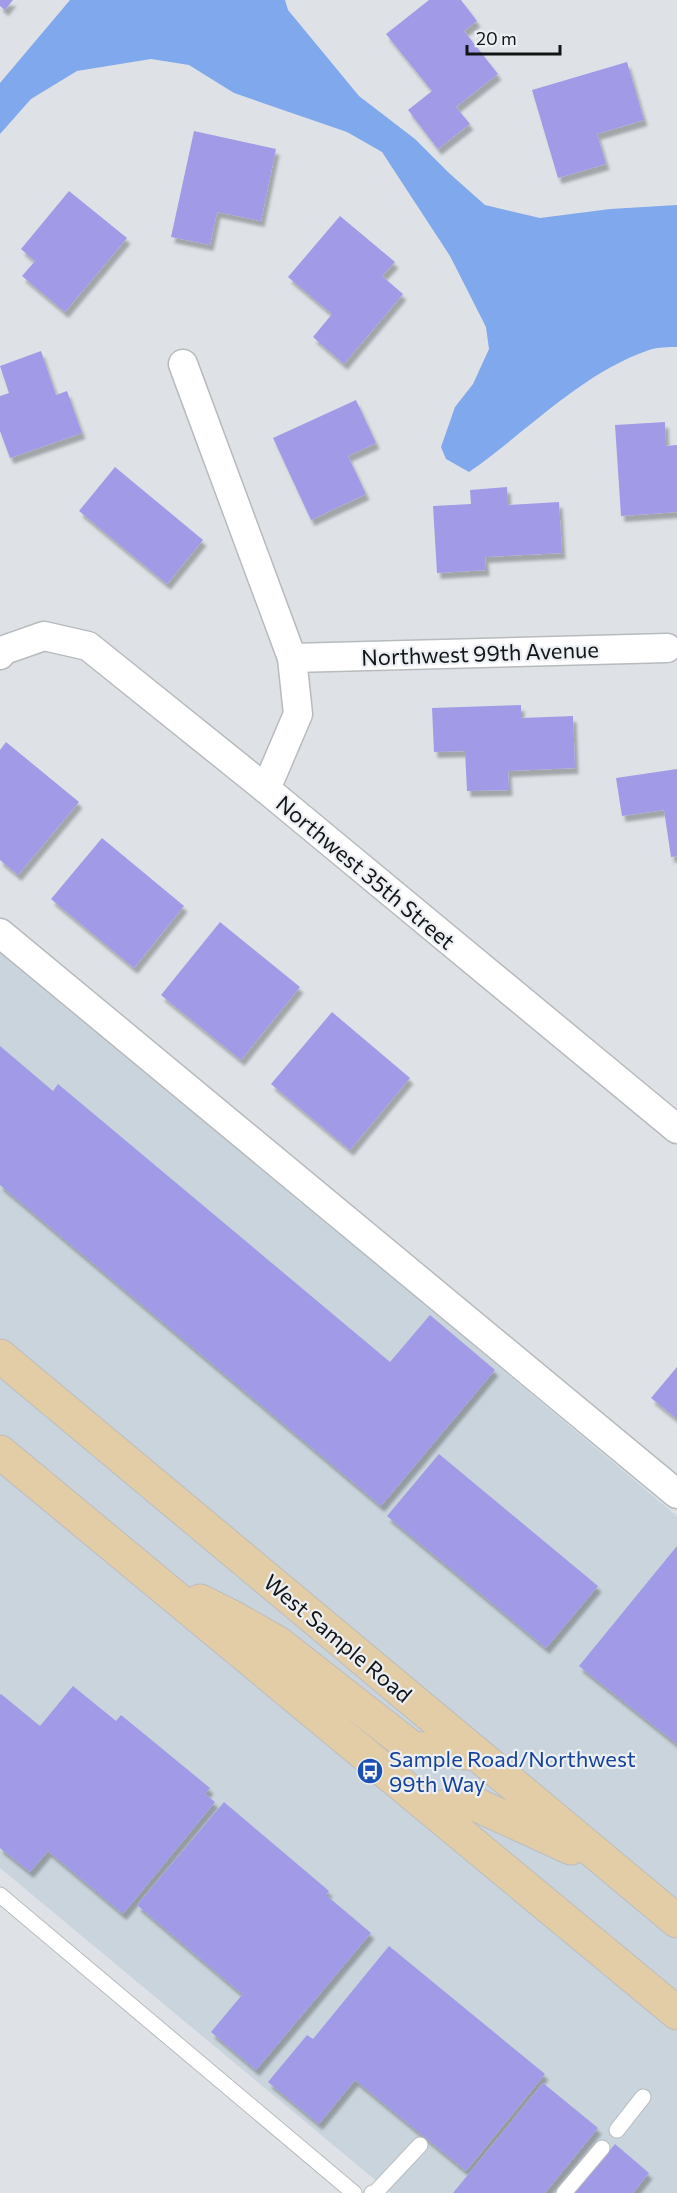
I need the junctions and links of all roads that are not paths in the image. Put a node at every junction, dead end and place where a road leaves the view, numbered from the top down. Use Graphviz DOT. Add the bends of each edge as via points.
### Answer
graph roads {
  1 [pos="183,364"];
  2 [pos="668,648"];
  3 [pos="0,655"];
  4 [pos="292,658"];
  5 [pos="266,789"];
  6 [pos="0,933"];
  7 [pos="677,1129"];
  8 [pos="0,1356"];
  9 [pos="0,1452"];
  10 [pos="677,1494"];
  11 [pos="147,1575"];
  12 [pos="477,1754"];
  13 [pos="433,1809"];
  14 [pos="611,1866"];
  15 [pos="0,1895"];
  16 [pos="677,1921"];
  17 [pos="677,2013"];
  18 [pos="643,2097"];
  19 [pos="617,2130"];
  20 [pos="420,2145"];
  21 [pos="602,2148"];
  22 [pos="354,2193"];
  23 [pos="372,2193"];
  24 [pos="564,2193"];
  1 -- 4 [label="street"];
  2 -- 4 [label="street, Northwest 99th Avenue"];
  3 -- 5 [label="street, Northwest 35th Street" via="4,650 44,636 88,646"];
  4 -- 5 [label="street" via="298,714"];
  5 -- 7 [label="street, Northwest 35th Street"];
  6 -- 10 [label="street"];
  8 -- 12 [label="main road, West Sample Road"];
  9 -- 11 [label="main road"];
  11 -- 12 [label="main road" via="278,1643 412,1748"];
  11 -- 13 [label="main road"];
  12 -- 14 [label="main road, West Sample Road"];
  13 -- 14 [label="main road" via="477,1805"];
  13 -- 17 [label="main road"];
  14 -- 16 [label="main road, West Sample Road"];
  15 -- 22 [label="lane"];
  18 -- 19 [label="lane"];
  20 -- 23 [label="lane"];
  21 -- 24 [label="lane"];
}
